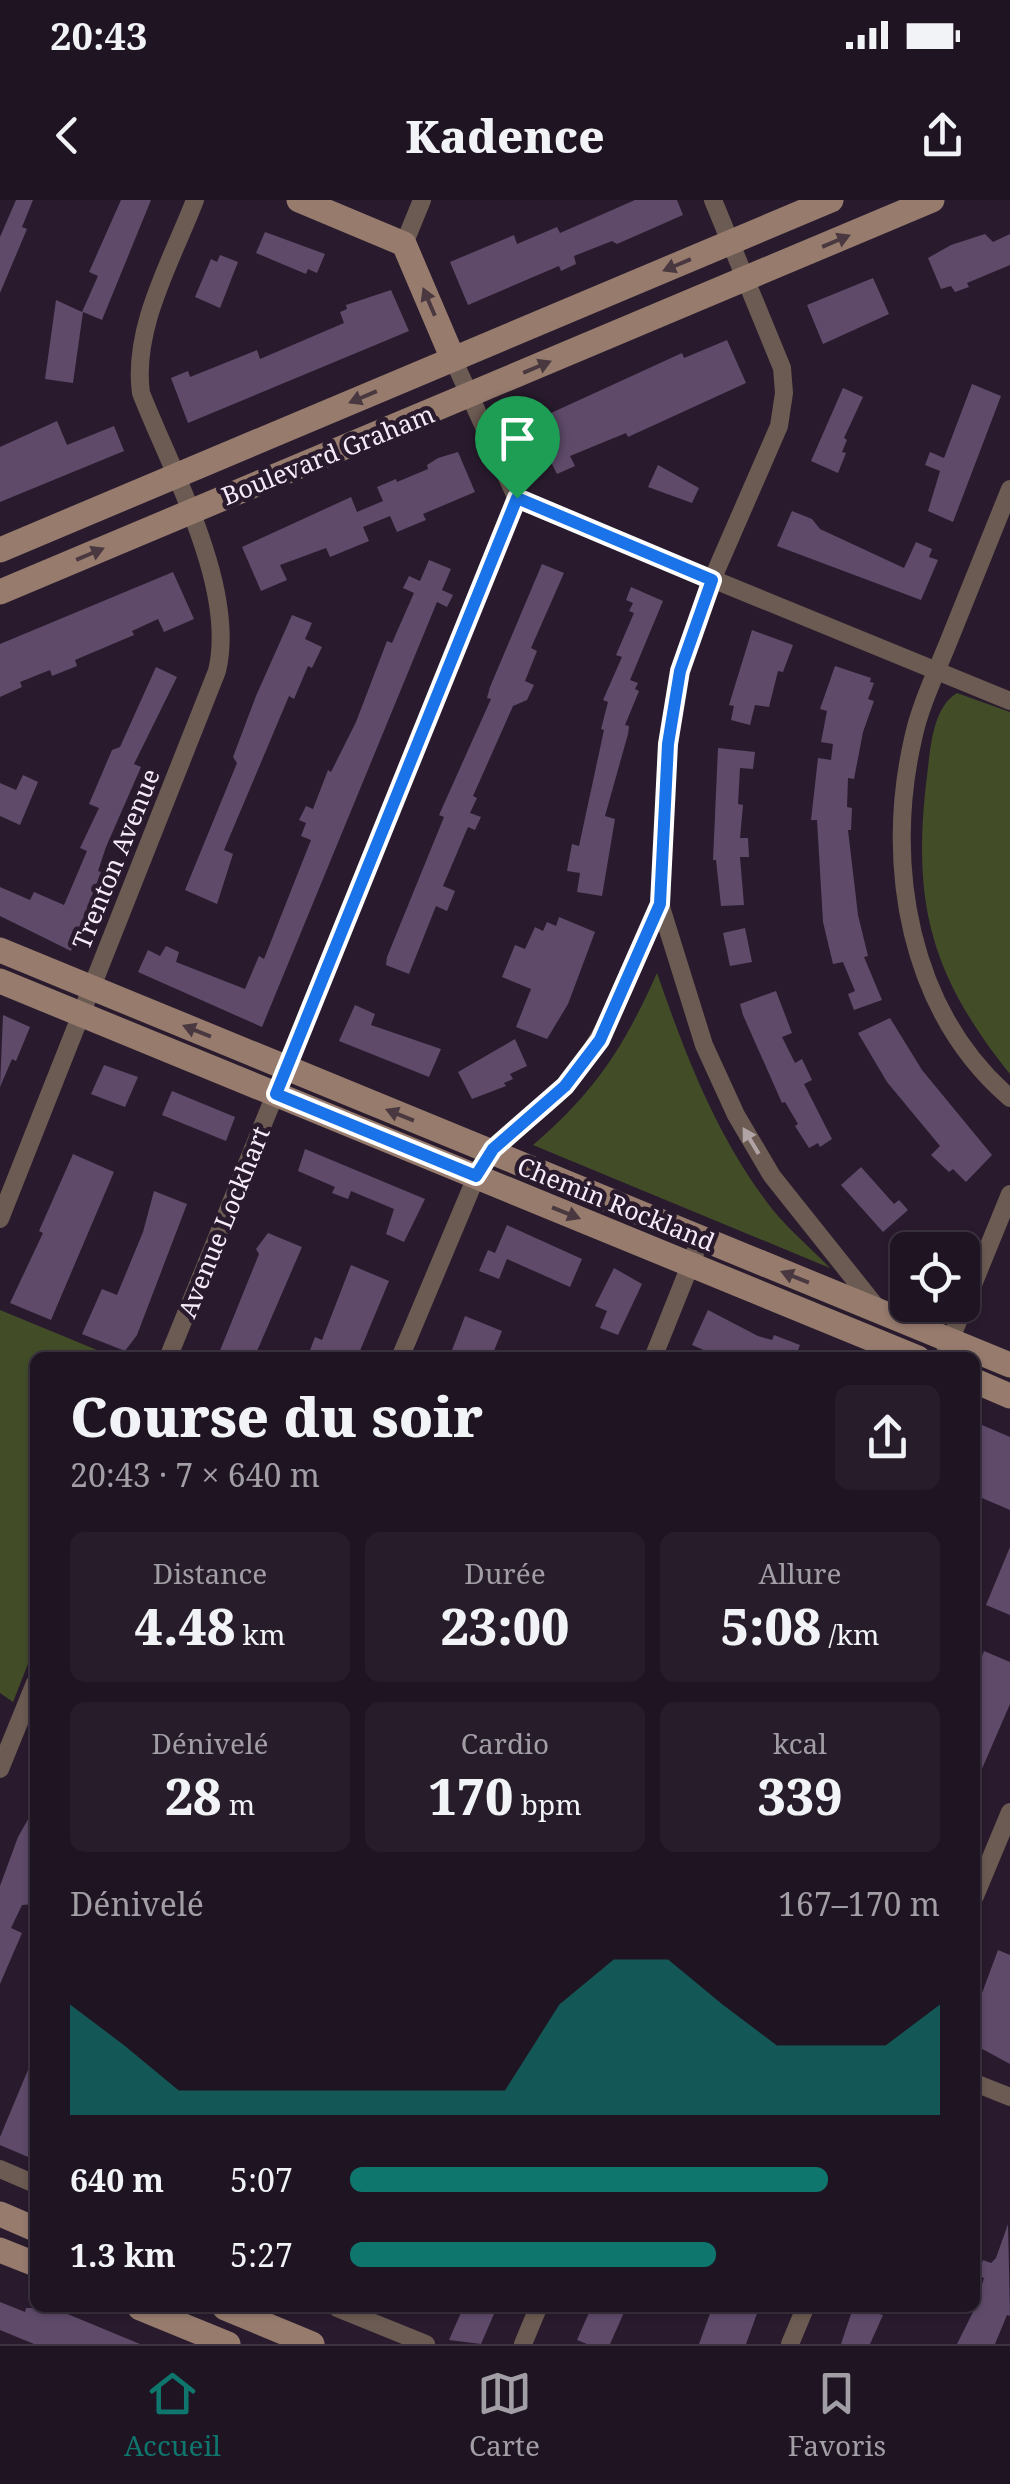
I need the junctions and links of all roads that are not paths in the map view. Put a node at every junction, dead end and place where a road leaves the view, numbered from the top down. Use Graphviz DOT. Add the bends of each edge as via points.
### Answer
graph roads {
  1 [pos="195,200"];
  2 [pos="299,200"];
  3 [pos="422,200"];
  4 [pos="714,200"];
  5 [pos="831,200"];
  6 [pos="932,200"];
  7 [pos="730,242"];
  8 [pos="404,244"];
  9 [pos="745,280"];
  10 [pos="453,359"];
  11 [pos="469,396"];
  12 [pos="174,477"];
  13 [pos="1010,489"];
  14 [pos="517,498"];
  15 [pos="188,512"];
  16 [pos="0,550"];
  17 [pos="712,580"];
  18 [pos="0,592"];
  19 [pos="936,671"];
  20 [pos="1010,701"];
  21 [pos="660,904"];
  22 [pos="0,950"];
  23 [pos="0,981"];
  24 [pos="92,988"];
  25 [pos="81,1014"];
  26 [pos="288,1068"];
  27 [pos="276,1094"];
  28 [pos="1010,1098"];
  29 [pos="490,1152"];
  30 [pos="476,1176"];
  31 [pos="1010,1194"];
  32 [pos="0,1219"];
  33 [pos="702,1238"];
  34 [pos="690,1264"];
  35 [pos="881,1312"];
  36 [pos="947,1349"];
  37 [pos="170,1352"];
  38 [pos="403,1352"];
  39 [pos="655,1352"];
  40 [pos="903,1352"];
  41 [pos="980,1357"];
  42 [pos="1010,1365"];
  43 [pos="980,1383"];
  44 [pos="1010,1396"];
  45 [pos="30,1695"];
  46 [pos="0,1768"];
  47 [pos="1010,1812"];
  48 [pos="980,1884"];
  49 [pos="980,2084"];
  50 [pos="1010,2097"];
  51 [pos="0,2169"];
  52 [pos="30,2182"];
  53 [pos="0,2214"];
  54 [pos="30,2227"];
  55 [pos="0,2250"];
  56 [pos="30,2262"];
  57 [pos="150,2312"];
  58 [pos="231,2312"];
  59 [pos="347,2312"];
  60 [pos="536,2312"];
  61 [pos="803,2312"];
  62 [pos="268,2336"];
  63 [pos="228,2344"];
  64 [pos="312,2344"];
  65 [pos="426,2344"];
  66 [pos="523,2344"];
  67 [pos="790,2344"];
  1 -- 12 [label="street, Trenton Avenue" via="141,342 138,371 140,393"];
  2 -- 8 [label="street"];
  3 -- 8 [label="street"];
  4 -- 7 [label="street"];
  5 -- 7 [label="street, Boulevard Graham"];
  9 -- 6 [label="street, Boulevard Graham, one-way"];
  7 -- 9 [label="street"];
  7 -- 10 [label="street, Boulevard Graham, one-way"];
  10 -- 8 [label="street, one-way"];
  11 -- 9 [label="street, Boulevard Graham, one-way"];
  9 -- 17 [label="street" via="782,368 784,393 779,426"];
  10 -- 11 [label="street"];
  10 -- 12 [label="street, Boulevard Graham, one-way"];
  11 -- 14 [label="street"];
  11 -- 15 [label="street, Boulevard Graham"];
  12 -- 15 [label="street, Trenton Avenue"];
  12 -- 16 [label="street, Boulevard Graham"];
  13 -- 19 [label="street"];
  14 -- 17 [label="street"];
  14 -- 26 [label="street, Avenue Lockhart"];
  18 -- 15 [label="street, Boulevard Graham, one-way"];
  15 -- 24 [label="street, Trenton Avenue" via="219,597 222,648"];
  17 -- 19 [label="street"];
  17 -- 21 [label="street" via="680,671 668,744"];
  19 -- 20 [label="street"];
  19 -- 28 [label="street" via="913,738 904,806 910,925 923,974 951,1031"];
  21 -- 29 [label="street" via="600,1040 565,1086"];
  35 -- 21 [label="street, one-way" via="772,1176 736,1115 704,1045"];
  22 -- 24 [label="street, Chemin Rockland"];
  23 -- 25 [label="street, Chemin Rockland"];
  24 -- 25 [label="street, Trenton Avenue"];
  26 -- 24 [label="street, Chemin Rockland, one-way"];
  25 -- 27 [label="street, Chemin Rockland"];
  25 -- 32 [label="street, Trenton Avenue"];
  26 -- 27 [label="street, Avenue Lockhart"];
  29 -- 26 [label="street, Chemin Rockland, one-way"];
  27 -- 30 [label="street, Chemin Rockland"];
  27 -- 37 [label="street, Avenue Lockhart"];
  29 -- 30 [label="street"];
  29 -- 33 [label="street, Chemin Rockland"];
  30 -- 34 [label="street, Chemin Rockland, one-way"];
  30 -- 38 [label="street"];
  31 -- 36 [label="street"];
  33 -- 34 [label="street"];
  35 -- 33 [label="street, Chemin Rockland, one-way"];
  34 -- 39 [label="street"];
  34 -- 40 [label="street, Chemin Rockland"];
  35 -- 36 [label="street, Chemin Rockland"];
  41 -- 42 [label="street, Chemin Rockland"];
  43 -- 44 [label="street"];
  45 -- 46 [label="street"];
  47 -- 48 [label="street"];
  49 -- 50 [label="street"];
  51 -- 52 [label="street"];
  53 -- 54 [label="street"];
  55 -- 56 [label="street"];
  57 -- 63 [label="street"];
  58 -- 62 [label="street"];
  59 -- 65 [label="street"];
  60 -- 66 [label="street"];
  61 -- 67 [label="street"];
  62 -- 64 [label="street"];
}
